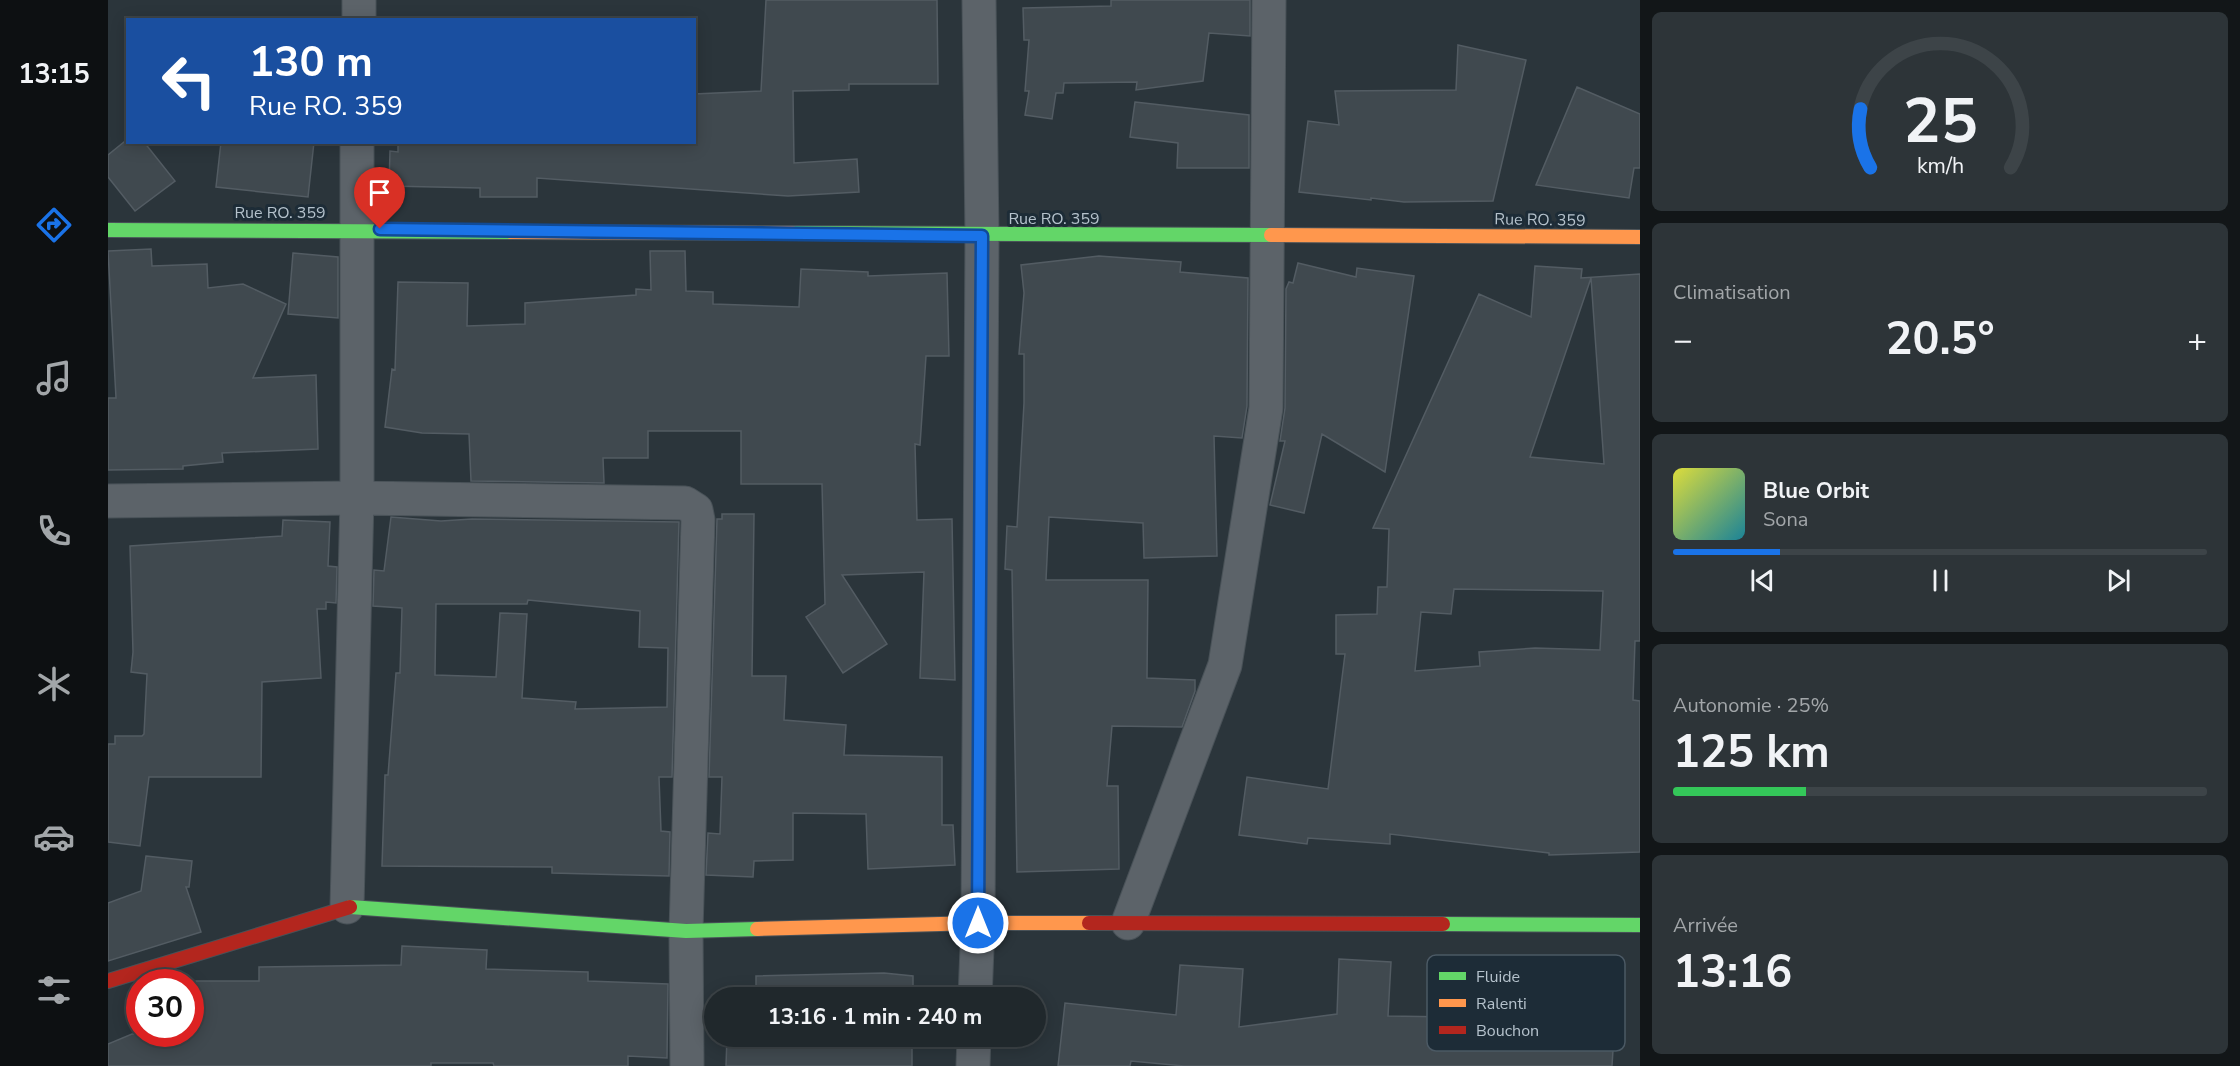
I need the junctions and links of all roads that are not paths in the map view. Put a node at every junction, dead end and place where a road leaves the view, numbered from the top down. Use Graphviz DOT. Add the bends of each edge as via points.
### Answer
graph roads {
  1 [pos="359,0"];
  2 [pos="979,0"];
  3 [pos="1269,0"];
  4 [pos="359,18"];
  5 [pos="357,144"];
  6 [pos="356,229"];
  7 [pos="108,230"];
  8 [pos="982,236"];
  9 [pos="1269,236"];
  10 [pos="1640,237"];
  11 [pos="357,498"];
  12 [pos="108,501"];
  13 [pos="347,907"];
  14 [pos="978,923"];
  15 [pos="1128,923"];
  16 [pos="1640,926"];
  17 [pos="686,930"];
  18 [pos="108,981"];
  19 [pos="975,987"];
  20 [pos="973,1047"];
  21 [pos="687,1066"];
  22 [pos="972,1066"];
  1 -- 4 [label="street"];
  2 -- 8 [label="street"];
  3 -- 9 [label="street"];
  5 -- 6 [label="street"];
  6 -- 7 [label="street, Rue RO. 359"];
  6 -- 8 [label="street, Rue RO. 359"];
  6 -- 11 [label="street"];
  8 -- 9 [label="street, Rue RO. 359"];
  8 -- 14 [label="street"];
  9 -- 10 [label="street, Rue RO. 359"];
  9 -- 15 [label="street" via="1266,408 1225,665"];
  11 -- 12 [label="street"];
  11 -- 13 [label="street"];
  11 -- 17 [label="street" via="685,503 696,510"];
  13 -- 17 [label="street"];
  13 -- 18 [label="street"];
  14 -- 15 [label="street"];
  14 -- 17 [label="street"];
  14 -- 19 [label="street"];
  15 -- 16 [label="street"];
  17 -- 21 [label="street"];
  20 -- 22 [label="street"];
}
